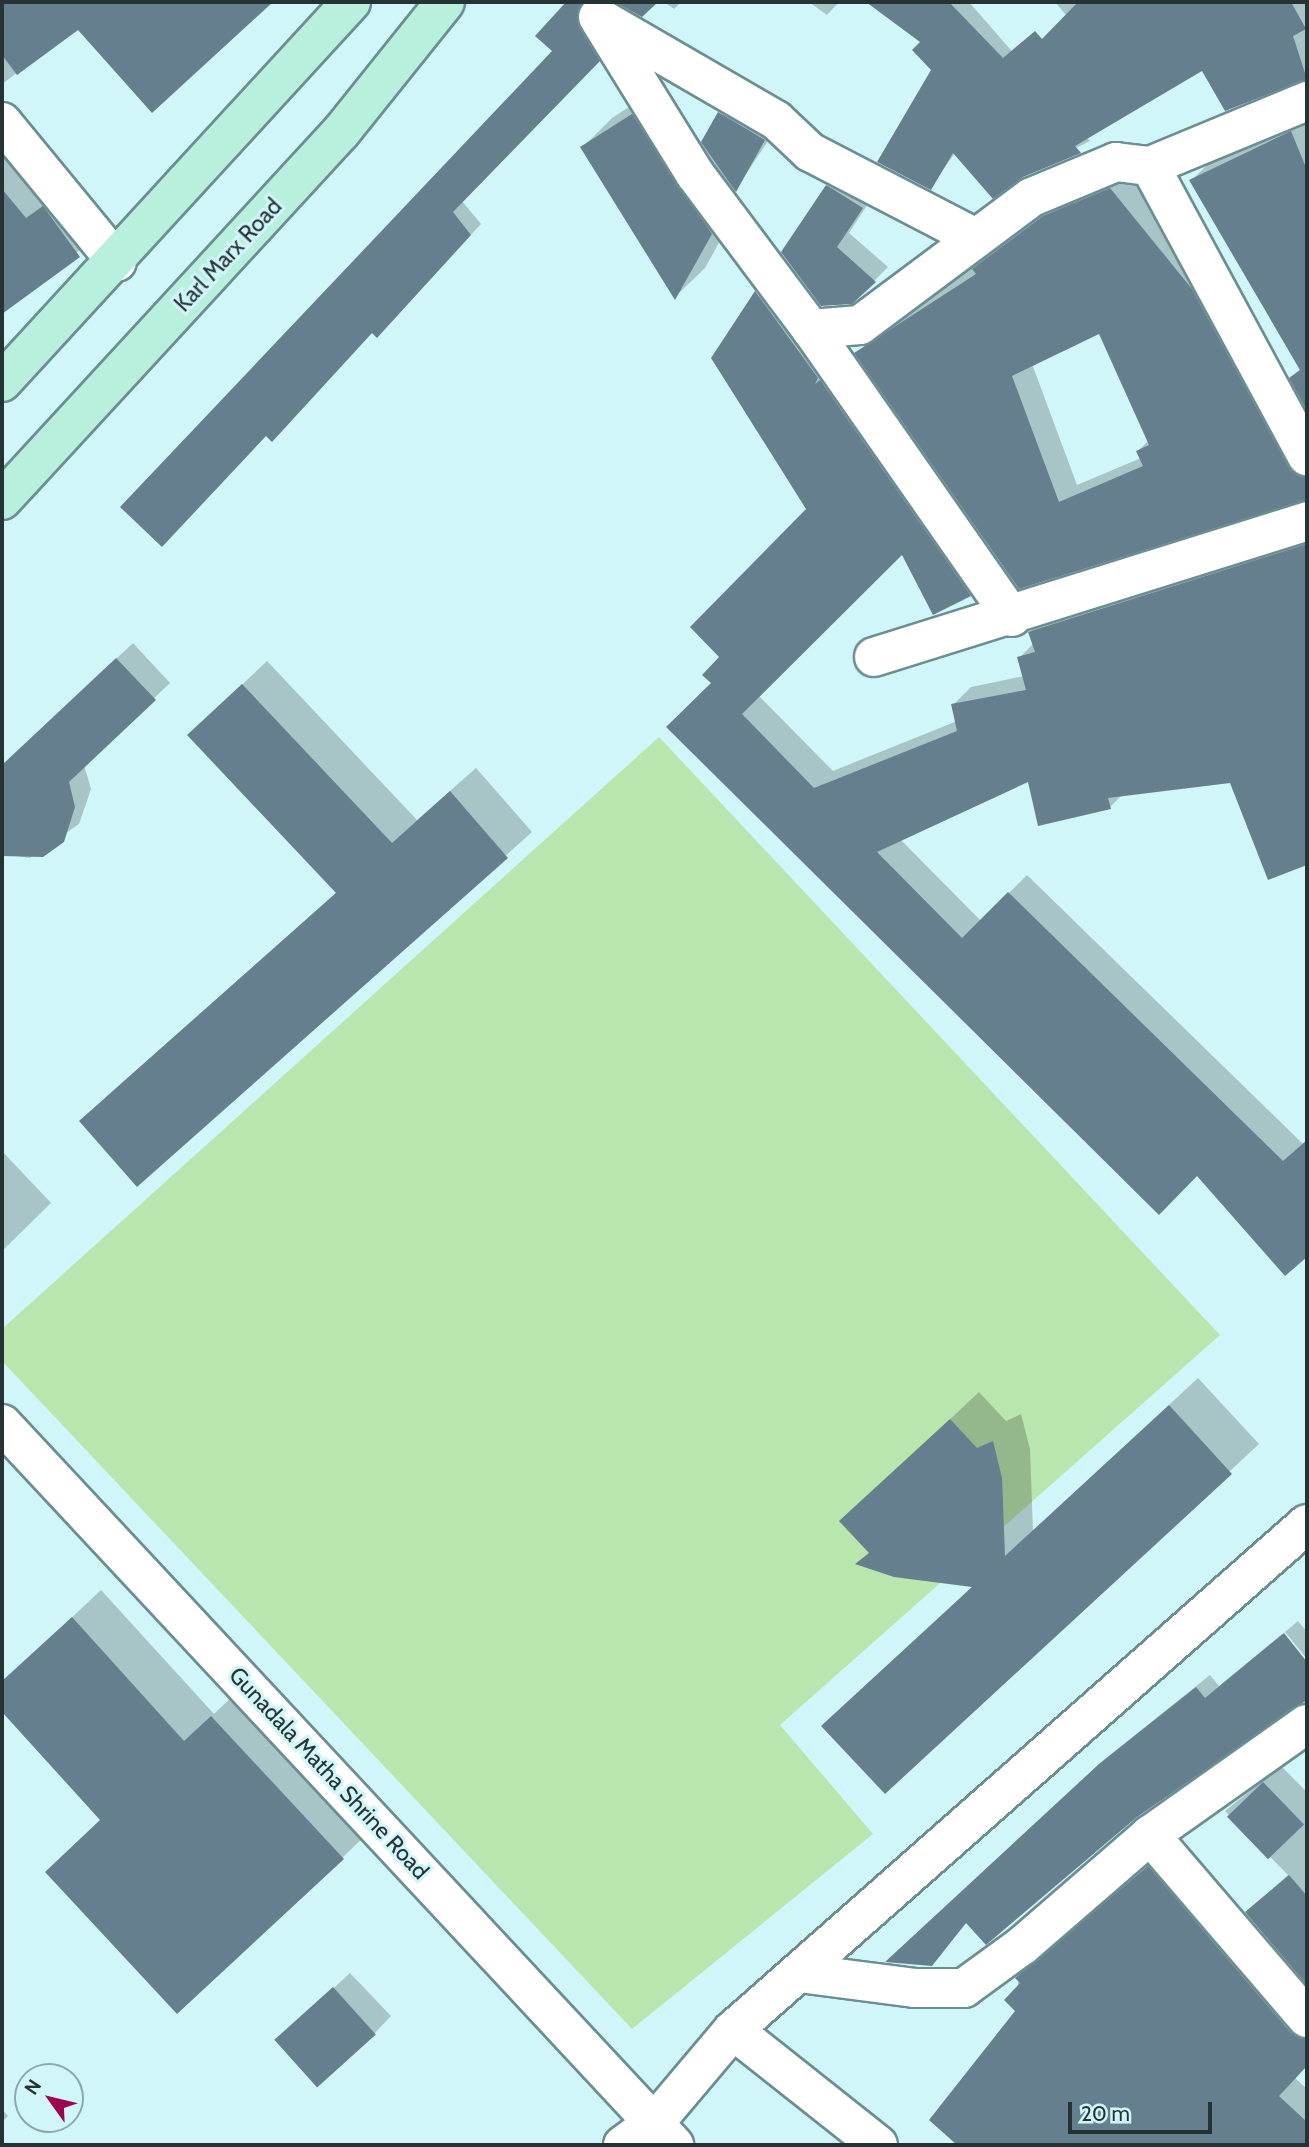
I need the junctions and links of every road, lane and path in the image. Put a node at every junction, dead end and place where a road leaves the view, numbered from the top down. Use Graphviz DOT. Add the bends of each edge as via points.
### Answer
graph roads {
  1 [pos="351,2"];
  2 [pos="446,2"];
  3 [pos="590,9"];
  4 [pos="1307,101"];
  5 [pos="2,122"];
  6 [pos="1150,166"];
  7 [pos="976,239"];
  8 [pos="117,262"];
  9 [pos="811,329"];
  10 [pos="4,374"];
  11 [pos="1307,456"];
  12 [pos="2,500"];
  13 [pos="1307,521"];
  14 [pos="1012,617"];
  15 [pos="874,657"];
  16 [pos="2,1424"];
  17 [pos="1307,1524"];
  18 [pos="1307,1724"];
  19 [pos="1150,1835"];
  20 [pos="799,1973"];
  21 [pos="1307,2018"];
  22 [pos="733,2030"];
  23 [pos="665,2133"];
  24 [pos="623,2145"];
  25 [pos="878,2145"];
  1 -- 8 [label="main road"];
  2 -- 12 [label="main road, Karl Marx Road" via="341,132"];
  3 -- 7 [label="street" via="776,120 810,152"];
  3 -- 9 [label="street" via="695,174"];
  4 -- 6 [label="street"];
  5 -- 8 [label="street"];
  6 -- 7 [label="street" via="1116,162 1032,197"];
  6 -- 11 [label="street"];
  7 -- 9 [label="street" via="860,325"];
  8 -- 10 [label="main road"];
  9 -- 14 [label="street"];
  13 -- 14 [label="street"];
  14 -- 15 [label="street"];
  16 -- 23 [label="street, Gunadala Matha Shrine Road"];
  17 -- 20 [label="street"];
  18 -- 19 [label="street"];
  19 -- 20 [label="street" via="964,1988"];
  19 -- 21 [label="street"];
  20 -- 22 [label="street"];
  22 -- 23 [label="street"];
  22 -- 25 [label="street"];
  23 -- 24 [label="street"];
}
